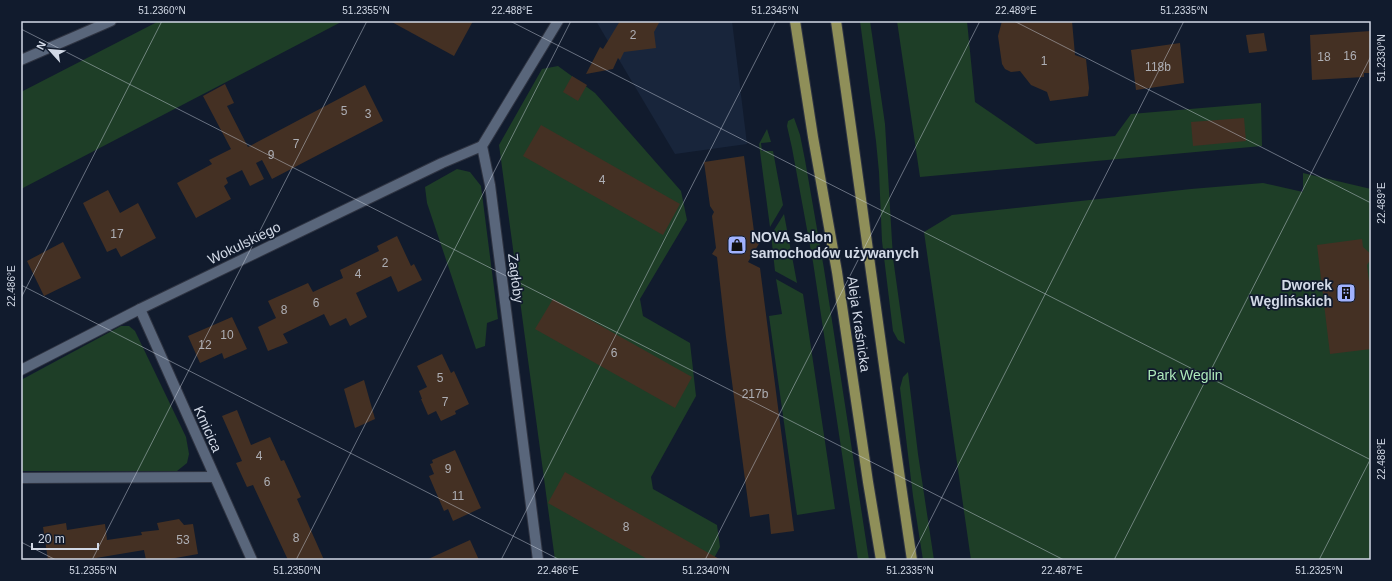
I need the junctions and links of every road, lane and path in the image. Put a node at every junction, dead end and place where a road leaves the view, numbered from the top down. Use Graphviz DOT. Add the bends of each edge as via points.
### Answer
graph roads {
  1 [pos="111,21"];
  2 [pos="558,21"];
  3 [pos="795,21"];
  4 [pos="836,21"];
  5 [pos="21,60"];
  6 [pos="482,146"];
  7 [pos="140,310"];
  8 [pos="21,370"];
  9 [pos="214,477"];
  10 [pos="21,478"];
  11 [pos="252,560"];
  12 [pos="538,560"];
  13 [pos="881,560"];
  14 [pos="912,560"];
  1 -- 5 [label="street"];
  2 -- 6 [label="street"];
  3 -- 13 [label="main road, Aleja Kraśnicka"];
  4 -- 14 [label="main road, Aleja Kraśnicka"];
  6 -- 7 [label="street, Wokulskiego"];
  6 -- 12 [label="street, Zagłoby" via="490,185"];
  7 -- 8 [label="street, Wokulskiego"];
  7 -- 9 [label="street, Kmicica"];
  9 -- 10 [label="street"];
  9 -- 11 [label="street, Kmicica"];
}
